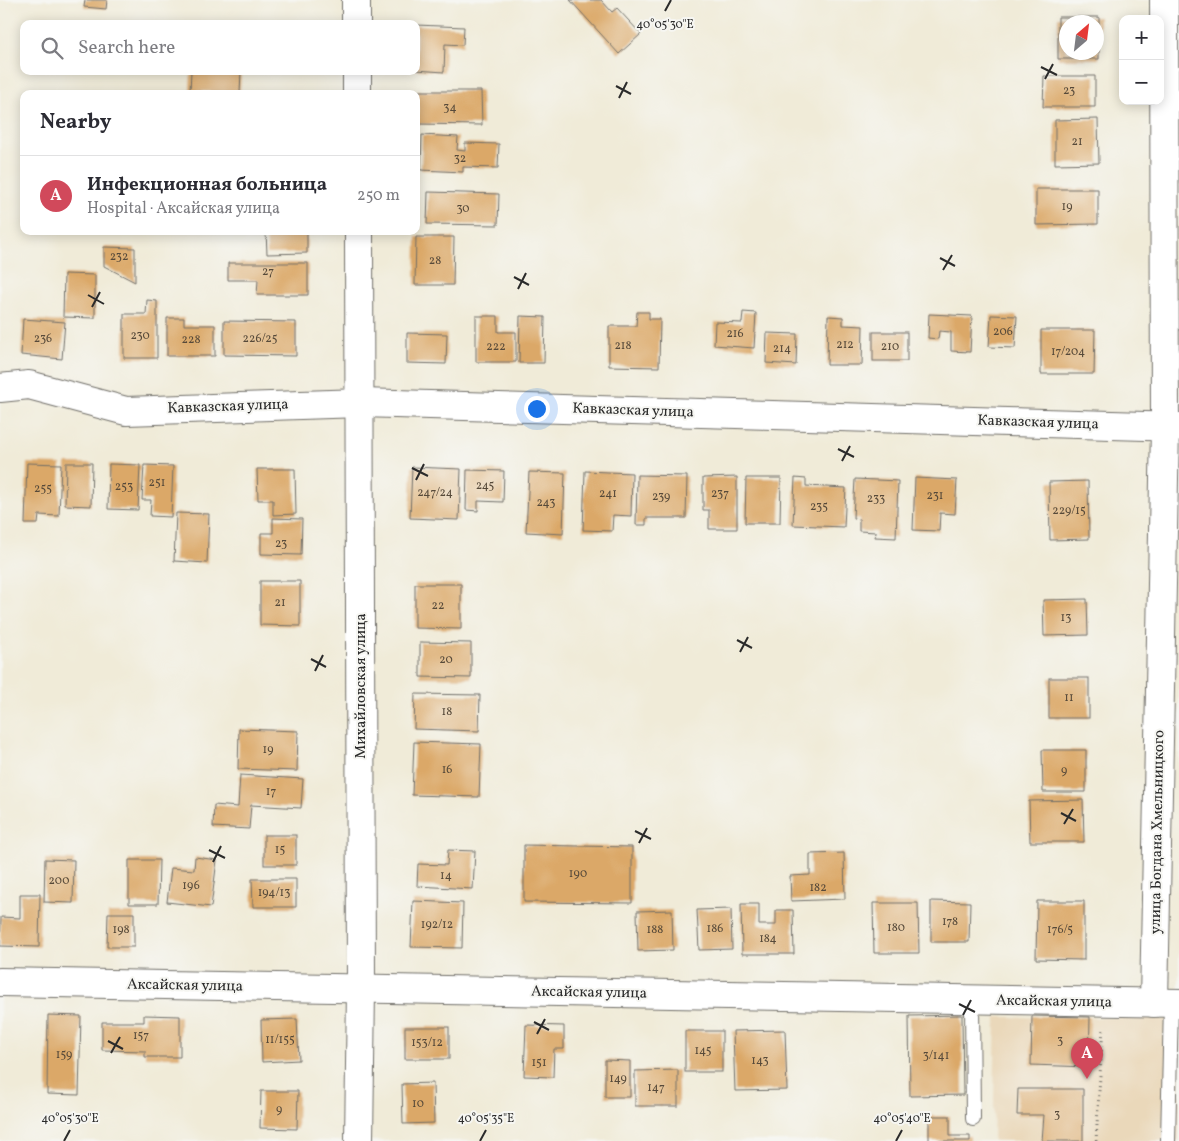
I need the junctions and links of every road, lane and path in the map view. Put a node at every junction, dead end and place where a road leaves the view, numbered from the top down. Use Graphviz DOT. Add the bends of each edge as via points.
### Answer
graph roads {
  1 [pos="356,0"];
  2 [pos="1164,0"];
  3 [pos="356,20"];
  4 [pos="357,75"];
  5 [pos="357,90"];
  6 [pos="359,235"];
  7 [pos="0,388"];
  8 [pos="361,403"];
  9 [pos="1172,427"];
  10 [pos="0,982"];
  11 [pos="361,989"];
  12 [pos="972,1001"];
  13 [pos="1168,1003"];
  14 [pos="1105,1004"];
  15 [pos="973,1120"];
  16 [pos="359,1141"];
  17 [pos="1096,1141"];
  18 [pos="1168,1141"];
  1 -- 3 [label="street"];
  2 -- 9 [label="street, улица Богдана Хмельницкого"];
  4 -- 5 [label="street"];
  6 -- 8 [label="street, Михайловская улица"];
  7 -- 8 [label="street, Кавказская улица" via="29,385 126,411"];
  8 -- 9 [label="street, Кавказская улица"];
  8 -- 11 [label="street, Михайловская улица"];
  9 -- 13 [label="street, улица Богдана Хмельницкого"];
  10 -- 11 [label="street, Аксайская улица"];
  11 -- 12 [label="street, Аксайская улица"];
  11 -- 16 [label="street, Михайловская улица"];
  12 -- 14 [label="street, Аксайская улица"];
  12 -- 15 [label="lane"];
  13 -- 14 [label="street, Аксайская улица"];
  13 -- 18 [label="lane"];
  14 -- 17 [label="path"];
}
